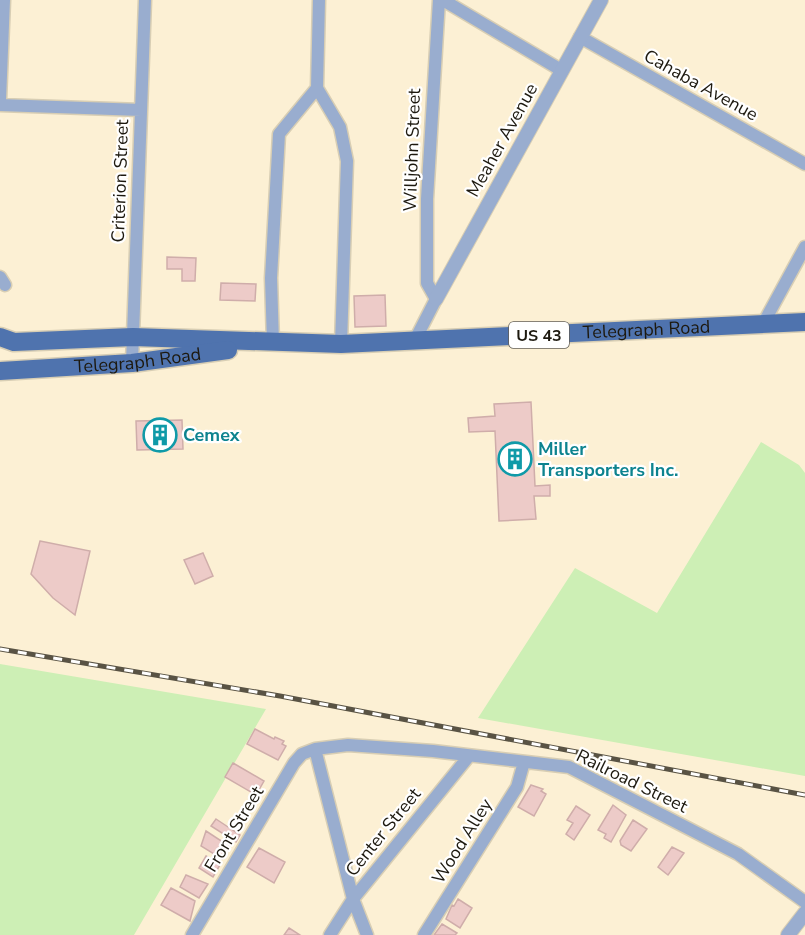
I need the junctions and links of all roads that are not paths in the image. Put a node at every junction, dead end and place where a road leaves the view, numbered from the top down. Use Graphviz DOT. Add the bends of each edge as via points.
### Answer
graph roads {
  1 [pos="4,0"];
  2 [pos="145,0"];
  3 [pos="319,0"];
  4 [pos="441,0"];
  5 [pos="601,0"];
  6 [pos="580,37"];
  7 [pos="561,70"];
  8 [pos="317,88"];
  9 [pos="0,103"];
  10 [pos="141,110"];
  11 [pos="805,164"];
  12 [pos="805,247"];
  13 [pos="436,299"];
  14 [pos="805,322"];
  15 [pos="763,324"];
  16 [pos="133,337"];
  17 [pos="5,340"];
  18 [pos="415,340"];
  19 [pos="273,343"];
  20 [pos="341,344"];
  21 [pos="132,363"];
  22 [pos="0,371"];
  23 [pos="315,749"];
  24 [pos="469,756"];
  25 [pos="524,762"];
  26 [pos="352,899"];
  27 [pos="805,902"];
  28 [pos="805,913"];
  29 [pos="192,935"];
  30 [pos="330,935"];
  31 [pos="367,935"];
  32 [pos="424,935"];
  33 [pos="788,935"];
  1 -- 9 [label="street"];
  2 -- 10 [label="street, Criterion Street"];
  3 -- 8 [label="street"];
  4 -- 7 [label="street"];
  4 -- 13 [label="street, Willjohn Street" via="427,210 427,283"];
  5 -- 6 [label="street, Meaher Avenue"];
  6 -- 7 [label="street, Meaher Avenue"];
  6 -- 11 [label="street, Cahaba Avenue"];
  7 -- 13 [label="street, Meaher Avenue"];
  8 -- 19 [label="street" via="279,134 271,278"];
  8 -- 20 [label="street" via="340,128 347,161"];
  9 -- 10 [label="street"];
  10 -- 16 [label="street, Criterion Street"];
  12 -- 15 [label="street"];
  13 -- 18 [label="street"];
  14 -- 15 [label="main road, Telegraph Road / US 43"];
  15 -- 18 [label="main road, Telegraph Road / US 43"];
  16 -- 17 [label="main road, Telegraph Road / US 43"];
  16 -- 19 [label="main road, Telegraph Road / US 43"];
  16 -- 21 [label="street, Criterion Street"];
  18 -- 20 [label="main road, Telegraph Road / US 43"];
  19 -- 20 [label="main road, Telegraph Road / US 43"];
  19 -- 21 [label="main road, Telegraph Road / US 43"];
  21 -- 22 [label="main road, Telegraph Road / US 43"];
  23 -- 24 [label="street, Railroad Street" via="348,745"];
  23 -- 26 [label="street"];
  23 -- 29 [label="street, Front Street" via="302,754 294,764"];
  24 -- 25 [label="street, Railroad Street"];
  24 -- 26 [label="street, Center Street"];
  25 -- 27 [label="street, Railroad Street" via="569,768 589,776 738,854"];
  25 -- 32 [label="street, Wood Alley" via="518,787"];
  26 -- 30 [label="street, Center Street"];
  26 -- 31 [label="street"];
  28 -- 33 [label="street"];
}
